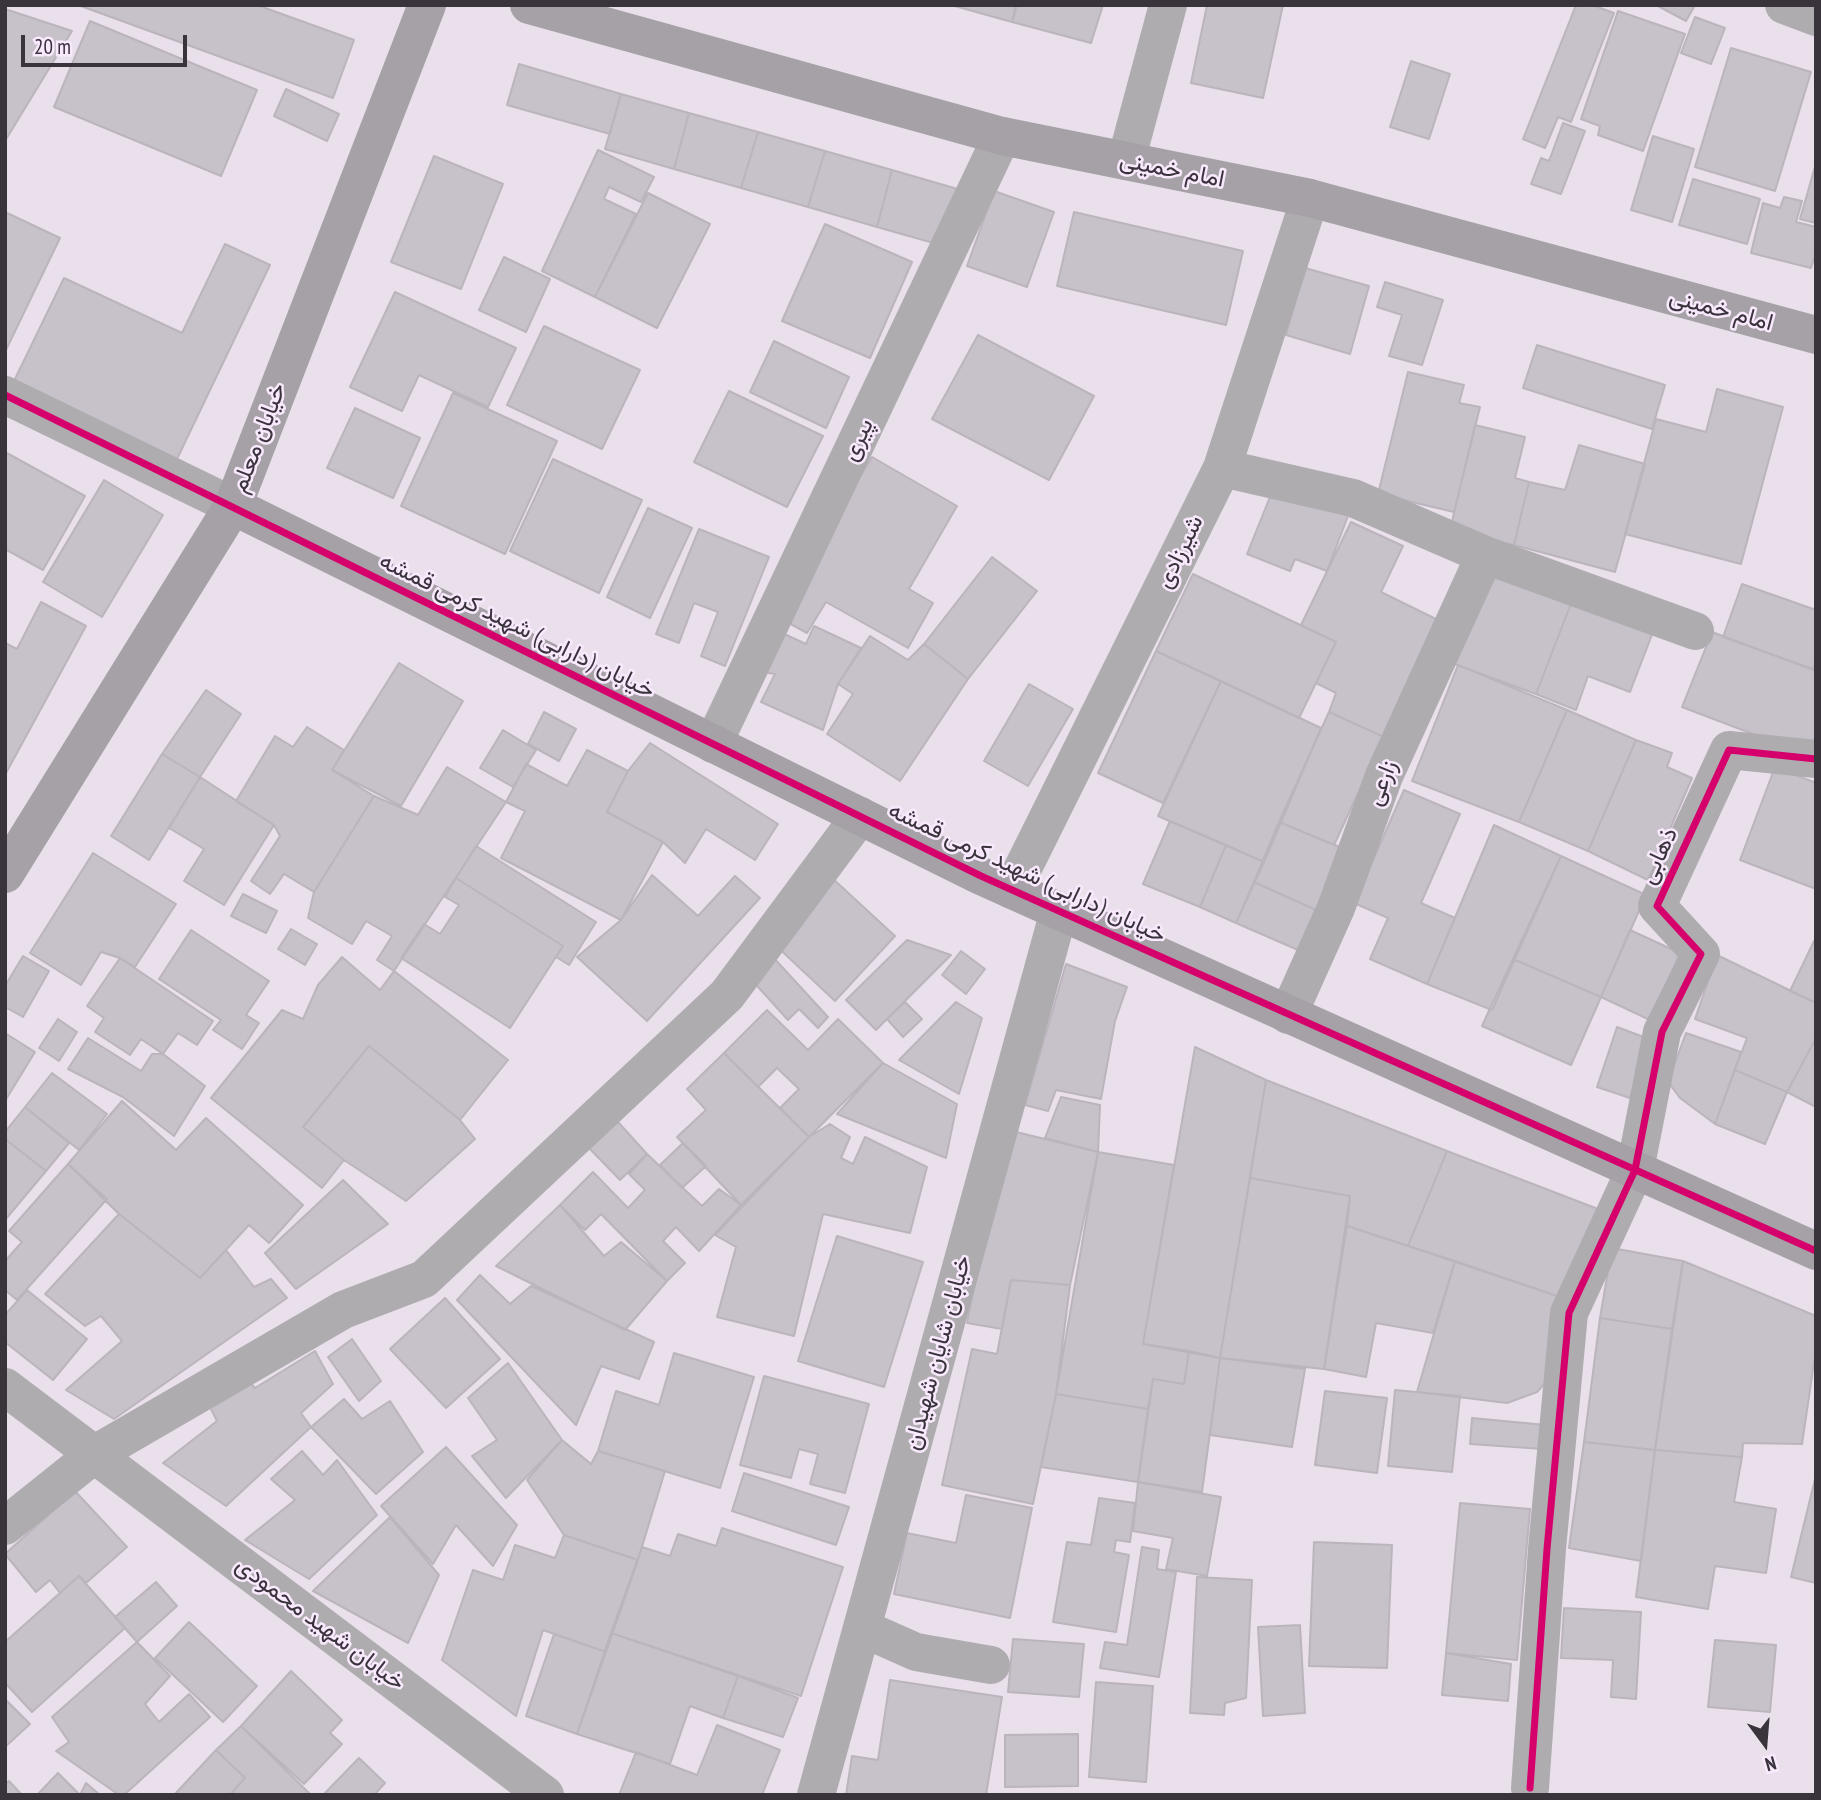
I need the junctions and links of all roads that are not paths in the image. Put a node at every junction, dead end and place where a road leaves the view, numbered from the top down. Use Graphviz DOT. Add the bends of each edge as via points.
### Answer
graph roads {
  1 [pos="427,5"];
  2 [pos="528,5"];
  3 [pos="1168,5"];
  4 [pos="1784,5"];
  5 [pos="1816,17"];
  6 [pos="1002,136"];
  7 [pos="1126,161"];
  8 [pos="1310,198"];
  9 [pos="1816,335"];
  10 [pos="5,395"];
  11 [pos="1222,468"];
  12 [pos="233,506"];
  13 [pos="1485,555"];
  14 [pos="1695,631"];
  15 [pos="713,744"];
  16 [pos="1816,759"];
  17 [pos="860,816"];
  18 [pos="5,874"];
  19 [pos="1012,890"];
  20 [pos="1059,911"];
  21 [pos="1288,1014"];
  22 [pos="1635,1170"];
  23 [pos="1816,1251"];
  24 [pos="5,1387"];
  25 [pos="95,1454"];
  26 [pos="5,1525"];
  27 [pos="862,1628"];
  28 [pos="991,1665"];
  29 [pos="1530,1787"];
  30 [pos="545,1795"];
  31 [pos="816,1795"];
  1 -- 12 [label="street, خیابان معلم"];
  2 -- 6 [label="street, امام خمینی"];
  3 -- 7 [label="street"];
  4 -- 5 [label="street"];
  6 -- 7 [label="street, امام خمینی"];
  6 -- 15 [label="street, پیری"];
  7 -- 8 [label="street, امام خمینی"];
  8 -- 9 [label="street, امام خمینی"];
  8 -- 11 [label="street, شیرزادی"];
  10 -- 12 [label="street"];
  11 -- 13 [label="street" via="1353,498"];
  11 -- 19 [label="street, شیرزادی"];
  12 -- 15 [label="street, خیابان (دارابی) شهید کرمی قمشه"];
  12 -- 18 [label="street, خیابان معلم"];
  13 -- 14 [label="street"];
  13 -- 21 [label="street, زارعی" via="1384,776 1336,908"];
  15 -- 17 [label="street, خیابان (دارابی) شهید کرمی قمشه"];
  16 -- 22 [label="street, ذهابی" via="1730,750 1657,906 1701,954 1662,1032"];
  17 -- 19 [label="street, خیابان (دارابی) شهید کرمی قمشه"];
  17 -- 25 [label="street" via="727,995 424,1279 343,1310"];
  19 -- 20 [label="street, خیابان (دارابی) شهید کرمی قمشه"];
  20 -- 21 [label="street, خیابان (دارابی) شهید کرمی قمشه"];
  20 -- 27 [label="street, خیابان شایان شهیدان"];
  21 -- 22 [label="street, خیابان (دارابی) شهید کرمی قمشه"];
  22 -- 23 [label="street, خیابان (دارابی) شهید کرمی قمشه"];
  22 -- 29 [label="street" via="1569,1314"];
  24 -- 25 [label="street, خیابان شهید محمودی"];
  25 -- 26 [label="street"];
  25 -- 30 [label="street, خیابان شهید محمودی"];
  27 -- 28 [label="street" via="916,1652"];
  27 -- 31 [label="street, خیابان شایان شهیدان"];
}
